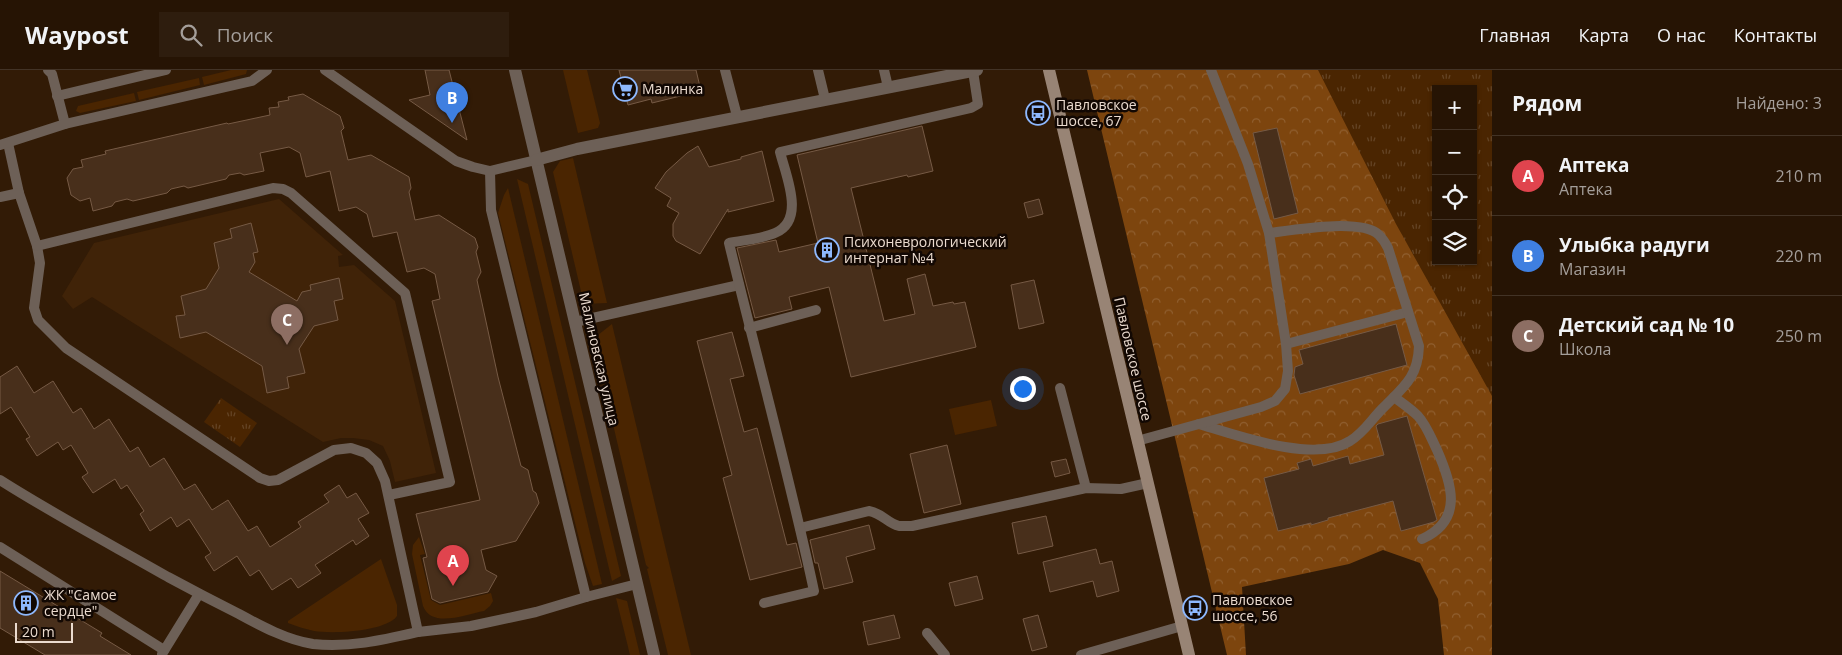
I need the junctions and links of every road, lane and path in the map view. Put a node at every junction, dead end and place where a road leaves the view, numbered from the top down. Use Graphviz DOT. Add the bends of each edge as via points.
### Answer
graph roads {
  1 [pos="48,70"];
  2 [pos="166,70"];
  3 [pos="267,70"];
  4 [pos="325,70"];
  5 [pos="515,70"];
  6 [pos="725,70"];
  7 [pos="818,70"];
  8 [pos="884,70"];
  9 [pos="975,70"];
  10 [pos="1048,70"];
  11 [pos="1211,70"];
  12 [pos="888,87"];
  13 [pos="58,96"];
  14 [pos="826,99"];
  15 [pos="737,116"];
  16 [pos="65,124"];
  17 [pos="4,144"];
  18 [pos="536,160"];
  19 [pos="490,171"];
  20 [pos="19,193"];
  21 [pos="0,197"];
  22 [pos="1268,233"];
  23 [pos="37,246"];
  24 [pos="739,285"];
  25 [pos="816,310"];
  26 [pos="1408,312"];
  27 [pos="575,322"];
  28 [pos="749,328"];
  29 [pos="1286,344"];
  30 [pos="1060,388"];
  31 [pos="1394,397"];
  32 [pos="1199,424"];
  33 [pos="1137,440"];
  34 [pos="0,480"];
  35 [pos="1148,483"];
  36 [pos="1086,488"];
  37 [pos="389,495"];
  38 [pos="800,528"];
  39 [pos="1422,539"];
  40 [pos="0,547"];
  41 [pos="637,584"];
  42 [pos="199,594"];
  43 [pos="586,597"];
  44 [pos="764,603"];
  45 [pos="1182,626"];
  46 [pos="418,632"];
  47 [pos="927,633"];
  48 [pos="163,652"];
  49 [pos="654,655"];
  50 [pos="945,655"];
  51 [pos="1081,655"];
  52 [pos="1189,655"];
  1 -- 13 [label="lane"];
  2 -- 13 [label="lane"];
  3 -- 16 [label="lane" via="252,81"];
  4 -- 19 [label="lane" via="456,161"];
  5 -- 18 [label="street, Малиновская улица"];
  6 -- 15 [label="lane"];
  7 -- 14 [label="lane"];
  8 -- 12 [label="lane"];
  9 -- 12 [label="street"];
  9 -- 24 [label="lane" via="978,104 971,108 780,152 792,200 791,215 786,225 775,233 730,244"];
  10 -- 33 [label="main road, Павловское шоссе"];
  11 -- 22 [label="lane" via="1248,164"];
  12 -- 14 [label="street"];
  13 -- 16 [label="lane"];
  14 -- 15 [label="street"];
  15 -- 18 [label="street"];
  16 -- 17 [label="lane"];
  17 -- 20 [label="lane"];
  18 -- 19 [label="lane"];
  18 -- 27 [label="street, Малиновская улица"];
  19 -- 43 [label="lane" via="491,210"];
  20 -- 21 [label="lane"];
  20 -- 23 [label="lane"];
  22 -- 26 [label="lane" via="1343,226 1379,234 1388,248"];
  22 -- 29 [label="lane"];
  23 -- 37 [label="lane" via="40,263 34,308 38,320 66,348 260,478 278,480 334,450 351,448 366,452 378,463"];
  23 -- 37 [label="lane" via="274,188 283,188 291,193 405,293 450,482"];
  24 -- 27 [label="lane"];
  24 -- 28 [label="lane"];
  25 -- 28 [label="lane"];
  26 -- 29 [label="lane"];
  26 -- 31 [label="lane" via="1419,346 1418,361 1413,375"];
  27 -- 41 [label="street, Малиновская улица"];
  28 -- 38 [label="lane"];
  29 -- 32 [label="lane" via="1288,371 1284,389 1275,401"];
  30 -- 36 [label="lane"];
  31 -- 32 [label="lane" via="1375,415 1364,432 1348,443 1328,448 1283,448"];
  31 -- 39 [label="lane" via="1425,425 1446,471 1451,491 1450,508 1444,523"];
  32 -- 33 [label="lane"];
  33 -- 35 [label="main road, Павловское шоссе"];
  34 -- 42 [label="lane"];
  35 -- 36 [label="lane" via="1121,489"];
  35 -- 45 [label="main road, Павловское шоссе"];
  36 -- 38 [label="lane" via="912,526 898,526 879,513 869,511"];
  37 -- 46 [label="lane"];
  38 -- 44 [label="lane" via="814,591"];
  40 -- 48 [label="lane"];
  41 -- 43 [label="lane"];
  41 -- 49 [label="street, Малиновская улица"];
  42 -- 46 [label="lane" via="259,625 311,644 373,642"];
  42 -- 48 [label="lane"];
  43 -- 46 [label="lane" via="471,626"];
  45 -- 51 [label="lane"];
  45 -- 52 [label="main road, Павловское шоссе"];
  47 -- 50 [label="lane"];
}
